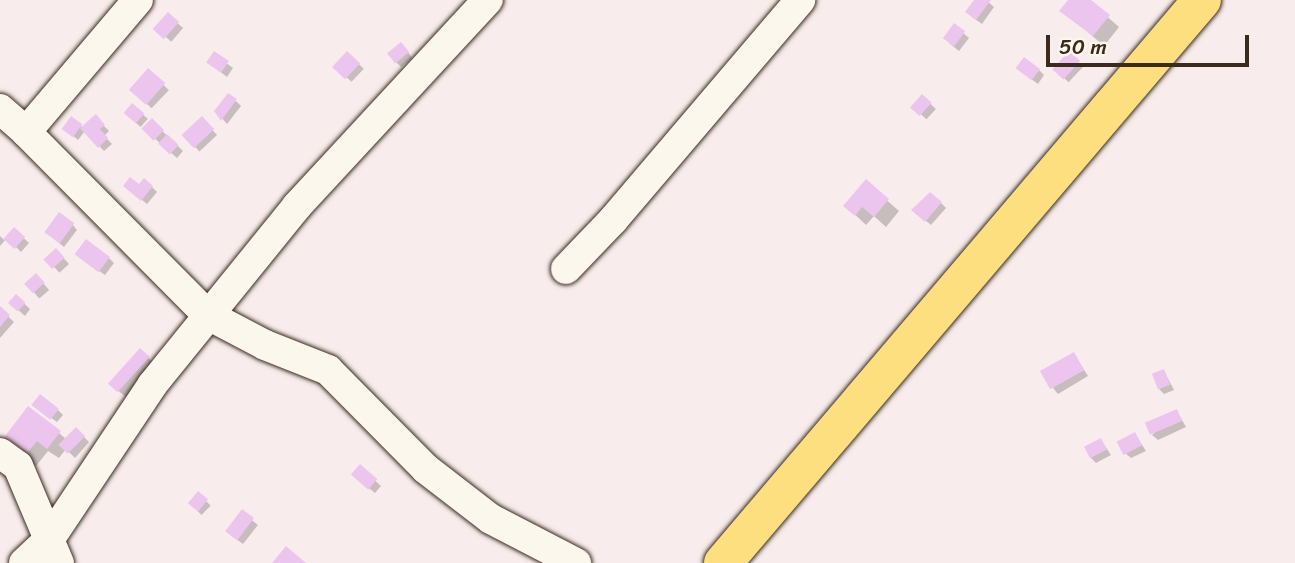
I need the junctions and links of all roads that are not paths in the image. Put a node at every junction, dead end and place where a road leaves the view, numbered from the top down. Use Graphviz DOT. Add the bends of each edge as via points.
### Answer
graph roads {
  1 [pos="138,0"];
  2 [pos="488,0"];
  3 [pos="800,0"];
  4 [pos="1202,0"];
  5 [pos="0,109"];
  6 [pos="26,132"];
  7 [pos="566,269"];
  8 [pos="208,315"];
  9 [pos="0,453"];
  10 [pos="54,551"];
  11 [pos="24,563"];
  12 [pos="576,563"];
  13 [pos="723,563"];
  1 -- 6 [label="street"];
  2 -- 8 [label="street" via="297,206"];
  3 -- 7 [label="street"];
  4 -- 13 [label="main road"];
  5 -- 6 [label="street"];
  6 -- 8 [label="street"];
  8 -- 10 [label="street" via="153,384"];
  8 -- 12 [label="street" via="265,345 328,370 426,469 491,519"];
  9 -- 10 [label="street" via="18,466"];
  10 -- 11 [label="street"];
}
